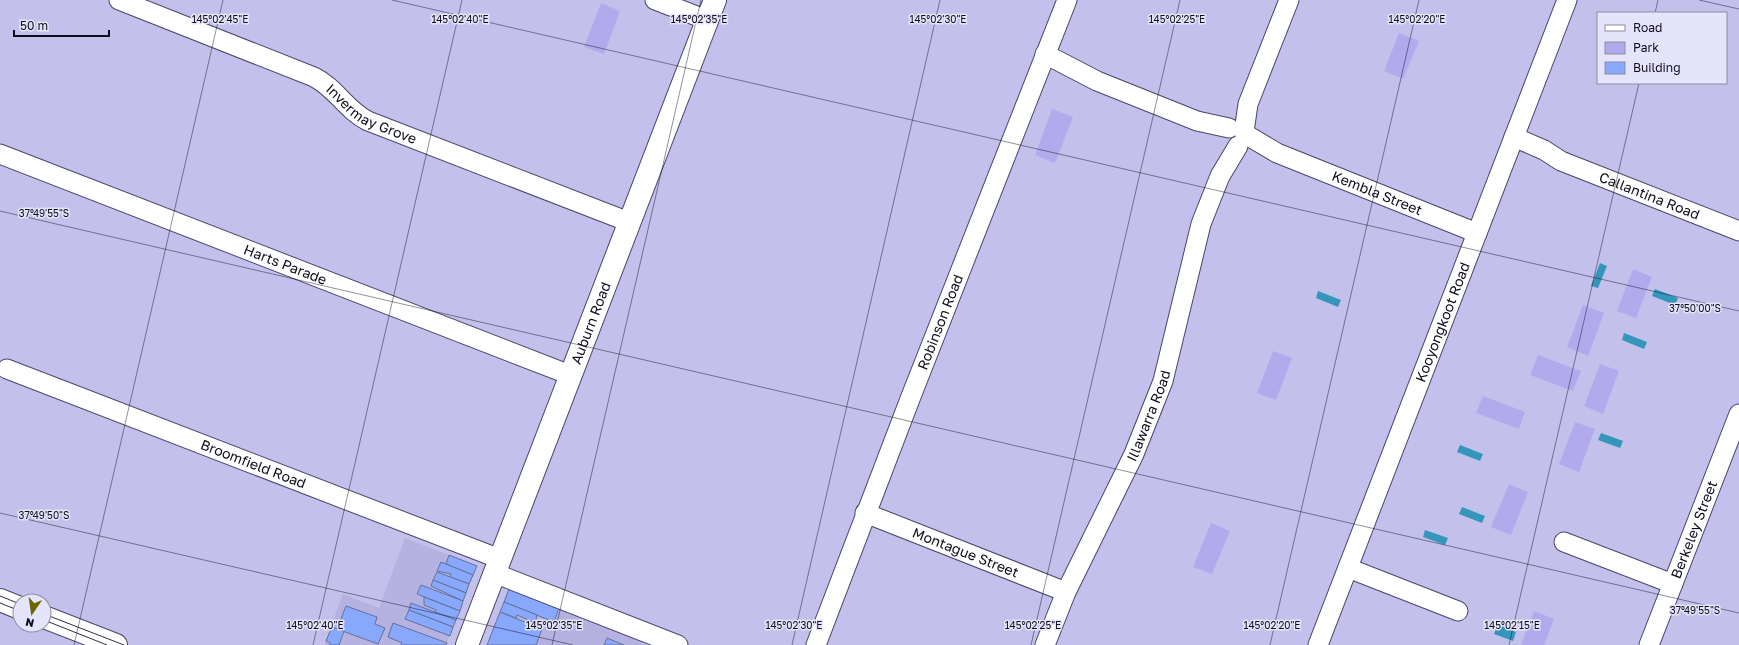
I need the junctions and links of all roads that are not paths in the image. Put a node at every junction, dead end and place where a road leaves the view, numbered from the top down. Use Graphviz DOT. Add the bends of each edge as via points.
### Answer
graph roads {
  1 [pos="119,0"];
  2 [pos="655,0"];
  3 [pos="715,0"];
  4 [pos="1067,0"];
  5 [pos="1289,0"];
  6 [pos="1567,0"];
  7 [pos="707,20"];
  8 [pos="1042,59"];
  9 [pos="1235,136"];
  10 [pos="1512,142"];
  11 [pos="0,154"];
  12 [pos="629,222"];
  13 [pos="1739,230"];
  14 [pos="1477,233"];
  15 [pos="7,370"];
  16 [pos="570,375"];
  17 [pos="1739,414"];
  18 [pos="866,513"];
  19 [pos="1564,542"];
  20 [pos="497,566"];
  21 [pos="1348,568"];
  22 [pos="1673,584"];
  23 [pos="1066,592"];
  24 [pos="0,600"];
  25 [pos="12,605"];
  26 [pos="1458,611"];
  27 [pos="52,620"];
  28 [pos="116,645"];
  29 [pos="467,645"];
  30 [pos="678,645"];
  31 [pos="816,645"];
  32 [pos="1045,645"];
  33 [pos="1318,645"];
  34 [pos="1649,645"];
  1 -- 12 [label="street, Invermay Grove" via="314,76 328,85 354,113 368,121"];
  2 -- 7 [label="street"];
  3 -- 7 [label="main road, Auburn Road"];
  4 -- 8 [label="street, Robinson Road"];
  5 -- 9 [label="street, Illawarra Road"];
  6 -- 10 [label="street, Kooyongkoot Road"];
  7 -- 12 [label="main road, Auburn Road"];
  8 -- 9 [label="street, Kembla Street"];
  8 -- 18 [label="street, Robinson Road"];
  9 -- 14 [label="street, Kembla Street"];
  9 -- 23 [label="street, Illawarra Road" via="1201,224 1163,381 1134,454"];
  10 -- 13 [label="street, Callantina Road" via="1544,150 1561,161"];
  10 -- 14 [label="street, Kooyongkoot Road"];
  11 -- 16 [label="street, Harts Parade"];
  12 -- 16 [label="main road, Auburn Road"];
  14 -- 21 [label="street, Kooyongkoot Road"];
  15 -- 20 [label="street, Broomfield Road"];
  16 -- 20 [label="main road, Auburn Road"];
  17 -- 22 [label="street, Berkeley Street"];
  18 -- 23 [label="street, Montague Street"];
  18 -- 31 [label="street, Robinson Road"];
  19 -- 22 [label="street"];
  20 -- 29 [label="main road, Auburn Road"];
  20 -- 30 [label="street, Broomfield Road"];
  21 -- 26 [label="street"];
  21 -- 33 [label="street, Kooyongkoot Road"];
  22 -- 34 [label="street, Berkeley Street"];
  23 -- 32 [label="street, Illawarra Road"];
  24 -- 25 [label="main road"];
  27 -- 28 [label="main road"];
}
